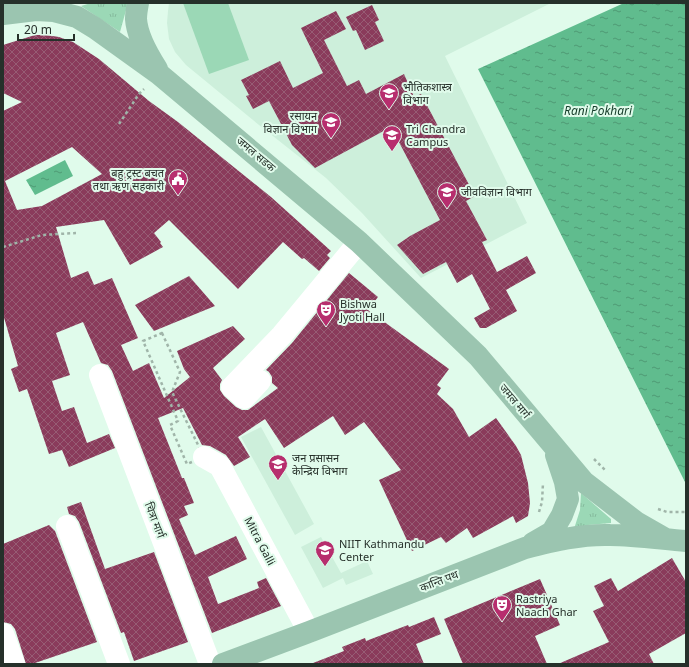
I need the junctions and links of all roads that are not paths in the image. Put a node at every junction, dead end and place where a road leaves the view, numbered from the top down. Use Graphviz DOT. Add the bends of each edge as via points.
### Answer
graph roads {
  1 [pos="138,3"];
  2 [pos="3,14"];
  3 [pos="159,74"];
  4 [pos="359,242"];
  5 [pos="478,356"];
  6 [pos="100,376"];
  7 [pos="260,381"];
  8 [pos="552,445"];
  9 [pos="204,457"];
  10 [pos="67,526"];
  11 [pos="664,538"];
  12 [pos="686,541"];
  13 [pos="525,548"];
  14 [pos="309,632"];
  15 [pos="3,634"];
  16 [pos="14,664"];
  17 [pos="119,664"];
  18 [pos="210,664"];
  19 [pos="223,664"];
  1 -- 3 [label="main road" via="136,20 141,38"];
  2 -- 3 [label="main road, जमल सडक" via="36,10 54,11 77,17"];
  3 -- 4 [label="main road, जमल सडक"];
  4 -- 5 [label="main road, जमल सडक"];
  4 -- 7 [label="street" via="282,335 232,386 244,398"];
  5 -- 8 [label="main road, जमल मार्ग"];
  6 -- 18 [label="street, चित्रा मार्ग"];
  8 -- 11 [label="main road, कान्ति पथ" via="584,482 636,522"];
  8 -- 13 [label="main road" via="566,482 568,499 552,532"];
  9 -- 14 [label="street, Mitra Galli" via="220,466"];
  10 -- 17 [label="street"];
  11 -- 12 [label="main road, कान्ति पथ"];
  11 -- 13 [label="main road, कान्ति पथ" via="609,535 579,537"];
  13 -- 14 [label="main road, कान्ति पथ"];
  14 -- 19 [label="main road, कान्ति पथ"];
  15 -- 16 [label="street"];
}
